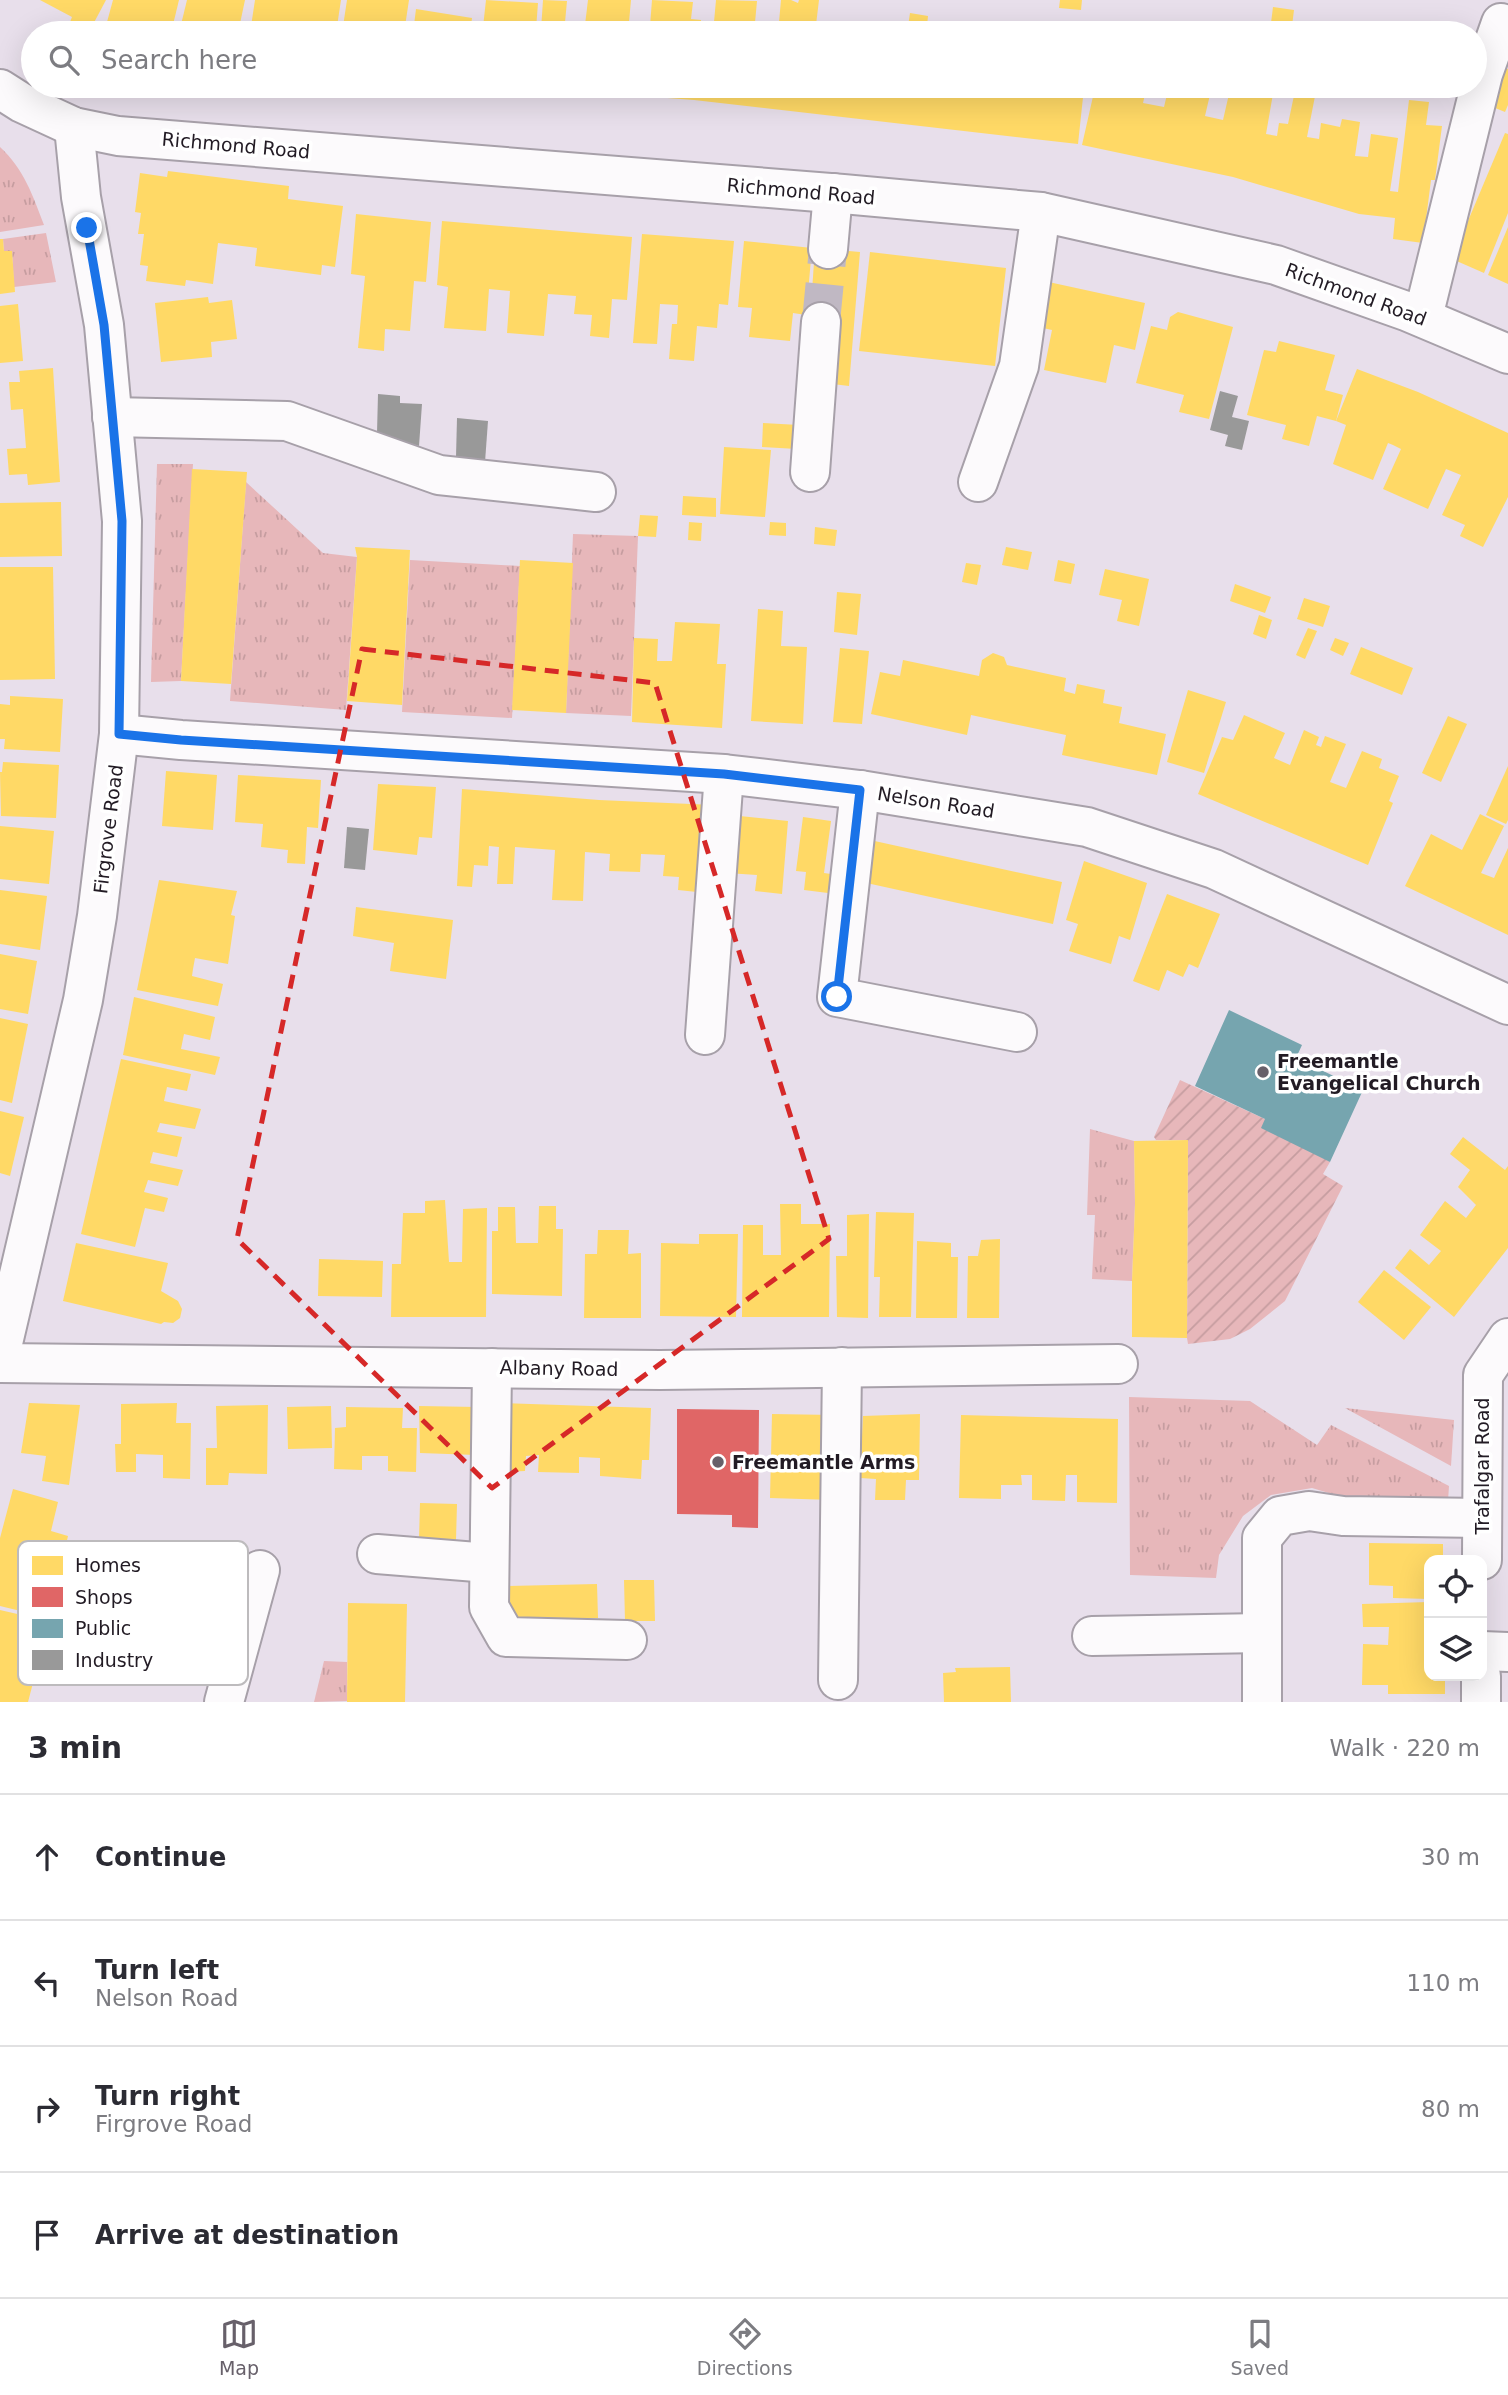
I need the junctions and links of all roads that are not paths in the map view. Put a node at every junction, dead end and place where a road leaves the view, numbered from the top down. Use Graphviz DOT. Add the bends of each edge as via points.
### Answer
graph roads {
  1 [pos="1508,26"];
  2 [pos="1487,63"];
  3 [pos="0,89"];
  4 [pos="1477,98"];
  5 [pos="74,127"];
  6 [pos="833,193"];
  7 [pos="1041,212"];
  8 [pos="828,248"];
  9 [pos="1423,317"];
  10 [pos="821,321"];
  11 [pos="1508,354"];
  12 [pos="112,417"];
  13 [pos="810,472"];
  14 [pos="978,482"];
  15 [pos="596,492"];
  16 [pos="119,734"];
  17 [pos="724,774"];
  18 [pos="860,790"];
  19 [pos="1508,1005"];
  20 [pos="1017,1032"];
  21 [pos="705,1035"];
  22 [pos="1508,1338"];
  23 [pos="0,1356"];
  24 [pos="0,1363"];
  25 [pos="1118,1364"];
  26 [pos="492,1367"];
  27 [pos="842,1367"];
  28 [pos="1482,1518"];
  29 [pos="377,1555"];
  30 [pos="1482,1555"];
  31 [pos="489,1563"];
  32 [pos="260,1570"];
  33 [pos="248,1614"];
  34 [pos="1262,1633"];
  35 [pos="1092,1636"];
  36 [pos="627,1640"];
  37 [pos="1487,1651"];
  38 [pos="1508,1652"];
  39 [pos="838,1680"];
  40 [pos="1481,1681"];
  41 [pos="229,1685"];
  42 [pos="224,1702"];
  43 [pos="1262,1702"];
  44 [pos="1481,1702"];
  1 -- 2 [label="street" via="1501,23"];
  3 -- 5 [label="street, Richmond Road"];
  4 -- 9 [label="street"];
  5 -- 6 [label="street, Richmond Road" via="118,136"];
  5 -- 12 [label="street, Firgrove Road" via="104,325"];
  6 -- 7 [label="street, Richmond Road"];
  6 -- 8 [label="street"];
  7 -- 9 [label="street, Richmond Road" via="1276,265"];
  7 -- 14 [label="street" via="1019,366"];
  9 -- 11 [label="street, Richmond Road"];
  10 -- 13 [label="street"];
  12 -- 15 [label="street" via="287,421 439,475"];
  12 -- 16 [label="street, Firgrove Road" via="122,521"];
  16 -- 17 [label="street, Nelson Road"];
  16 -- 23 [label="street, Firgrove Road" via="83,1000"];
  17 -- 18 [label="street, Nelson Road"];
  17 -- 21 [label="street"];
  18 -- 19 [label="street, Nelson Road" via="1087,827 1214,869"];
  18 -- 20 [label="street" via="837,997"];
  22 -- 28 [label="street, Trafalgar Road" via="1483,1375"];
  24 -- 26 [label="street, Albany Road"];
  25 -- 27 [label="street, Albany Road"];
  26 -- 27 [label="street, Albany Road"];
  26 -- 31 [label="street"];
  27 -- 39 [label="street"];
  28 -- 30 [label="street, Trafalgar Road"];
  28 -- 34 [label="street" via="1343,1516 1309,1511 1280,1516 1262,1538"];
  29 -- 31 [label="street"];
  31 -- 36 [label="street" via="489,1608 506,1637"];
  32 -- 33 [label="street"];
  34 -- 35 [label="street"];
  34 -- 43 [label="street"];
  37 -- 38 [label="street"];
  40 -- 44 [label="street"];
  41 -- 42 [label="street"];
}
